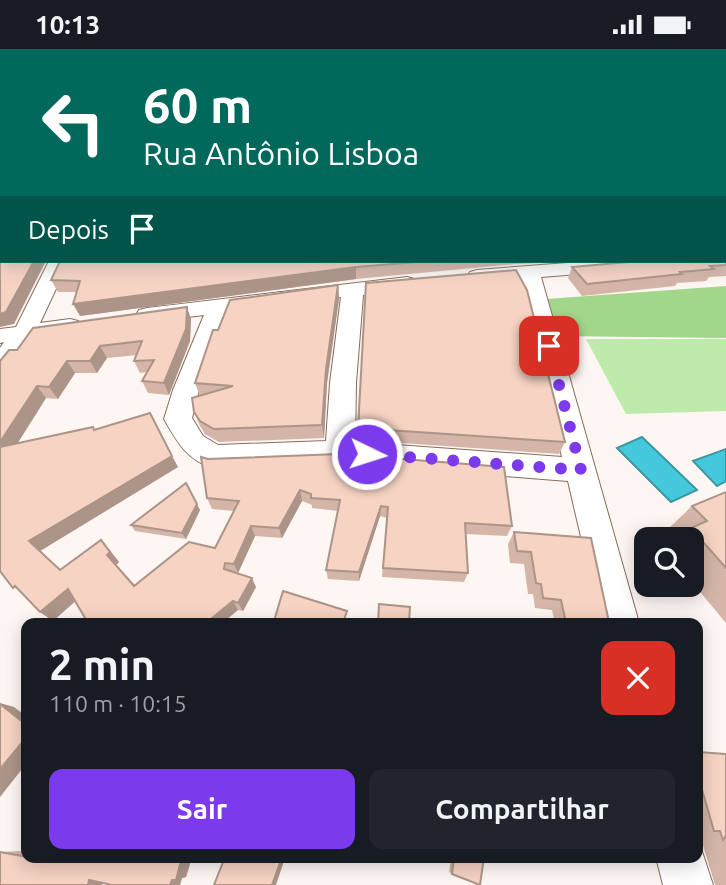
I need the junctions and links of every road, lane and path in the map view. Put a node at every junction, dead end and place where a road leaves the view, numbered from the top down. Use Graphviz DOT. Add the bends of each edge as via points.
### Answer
graph roads {
  1 [pos="58,263"];
  2 [pos="638,263"];
  3 [pos="529,271"];
  4 [pos="462,278"];
  5 [pos="421,281"];
  6 [pos="354,288"];
  7 [pos="217,305"];
  8 [pos="121,319"];
  9 [pos="93,323"];
  10 [pos="25,332"];
  11 [pos="0,335"];
  12 [pos="0,364"];
  13 [pos="340,452"];
  14 [pos="581,470"];
  15 [pos="619,618"];
  16 [pos="682,863"];
  17 [pos="688,885"];
  1 -- 10 [label="street"];
  2 -- 3 [label="street"];
  3 -- 4 [label="street"];
  3 -- 14 [label="street"];
  5 -- 6 [label="street"];
  6 -- 7 [label="street"];
  6 -- 13 [label="street" via="342,383"];
  7 -- 8 [label="street"];
  7 -- 13 [label="street" via="204,349 182,395 178,419 194,444 213,457"];
  9 -- 10 [label="street"];
  10 -- 11 [label="street"];
  10 -- 12 [label="street"];
  13 -- 14 [label="street"];
  14 -- 15 [label="street"];
  16 -- 17 [label="street"];
}
